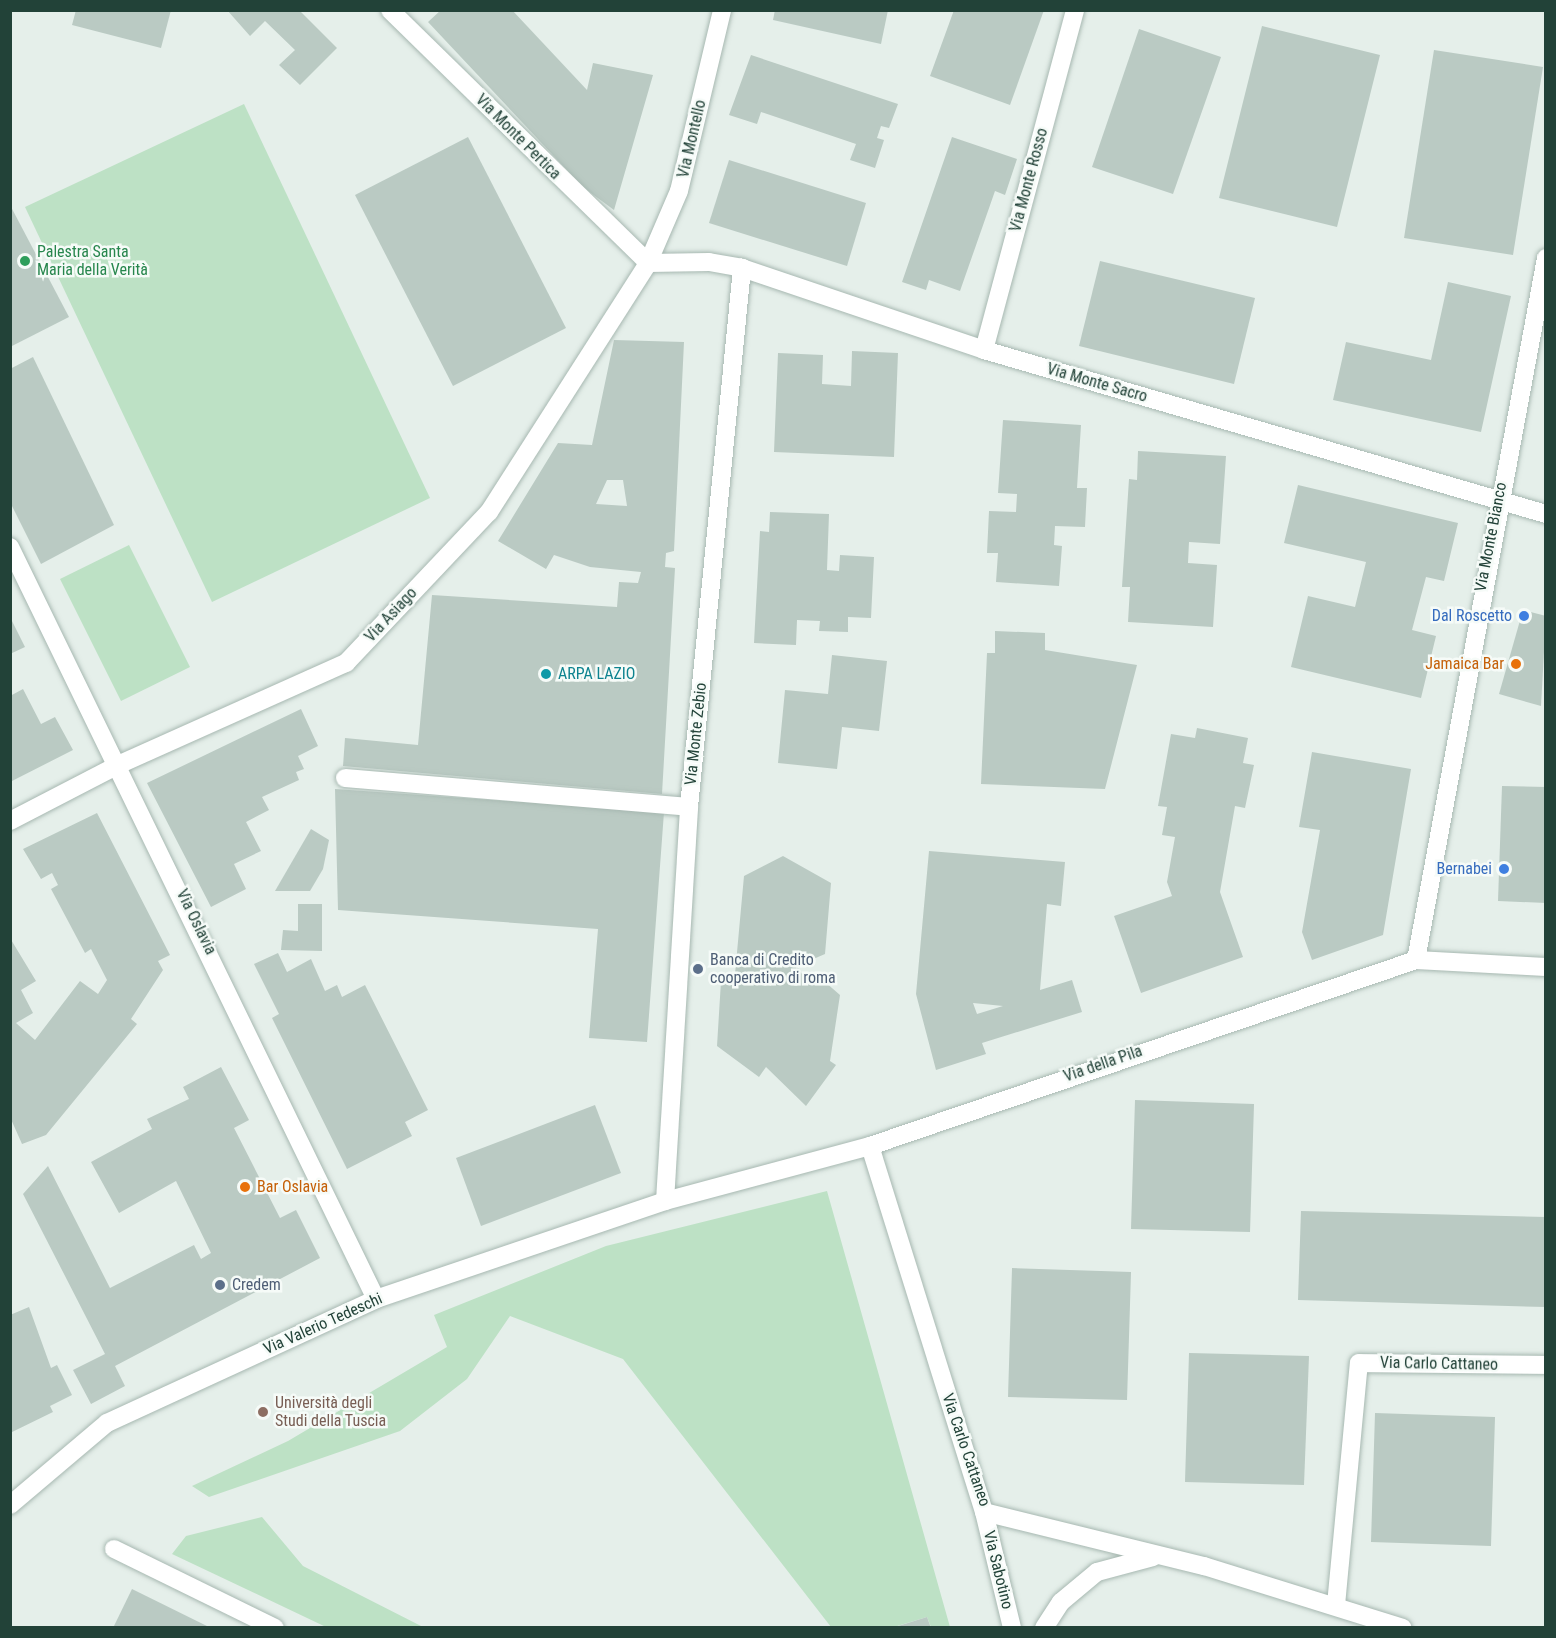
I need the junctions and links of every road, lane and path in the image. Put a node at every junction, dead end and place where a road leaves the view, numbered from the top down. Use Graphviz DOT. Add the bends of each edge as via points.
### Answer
graph roads {
  1 [pos="390,10"];
  2 [pos="723,10"];
  3 [pos="1075,10"];
  4 [pos="1545,258"];
  5 [pos="648,263"];
  6 [pos="742,268"];
  7 [pos="984,350"];
  8 [pos="1499,499"];
  9 [pos="1545,514"];
  10 [pos="10,548"];
  11 [pos="120,764"];
  12 [pos="345,778"];
  13 [pos="689,807"];
  14 [pos="10,821"];
  15 [pos="1416,960"];
  16 [pos="1545,967"];
  17 [pos="870,1146"];
  18 [pos="665,1201"];
  19 [pos="376,1299"];
  20 [pos="1545,1365"];
  21 [pos="10,1504"];
  22 [pos="984,1512"];
  23 [pos="114,1549"];
  24 [pos="1165,1556"];
  25 [pos="1336,1605"];
  26 [pos="275,1628"];
  27 [pos="1012,1628"];
  28 [pos="1044,1628"];
  29 [pos="1402,1628"];
  1 -- 5 [label="street, Via Monte Pertica"];
  2 -- 5 [label="street, Via Montello" via="679,191"];
  3 -- 7 [label="street, Via Monte Rosso"];
  4 -- 8 [label="street, Via Monte Bianco"];
  5 -- 6 [label="street, Via Monte Sacro" via="709,262"];
  5 -- 11 [label="street, Via Asiago" via="489,512 346,663"];
  6 -- 7 [label="street, Via Monte Sacro"];
  6 -- 13 [label="street, Via Monte Zebio"];
  7 -- 8 [label="street, Via Monte Sacro"];
  8 -- 9 [label="street, Via Monte Sacro"];
  8 -- 15 [label="street, Via Monte Bianco"];
  10 -- 11 [label="street, Via Oslavia"];
  11 -- 14 [label="street, Via Asiago"];
  11 -- 19 [label="street, Via Oslavia"];
  12 -- 13 [label="street"];
  13 -- 18 [label="street, Via Monte Zebio"];
  15 -- 16 [label="street, Via della Pila"];
  15 -- 17 [label="street, Via della Pila"];
  17 -- 18 [label="street, Via della Pila"];
  17 -- 22 [label="street, Via Carlo Cattaneo"];
  18 -- 19 [label="street, Via Valerio Tedeschi"];
  19 -- 21 [label="street, Via Valerio Tedeschi" via="107,1424"];
  20 -- 25 [label="street, Via Carlo Cattaneo" via="1359,1363"];
  22 -- 24 [label="street, Via Carlo Cattaneo"];
  22 -- 27 [label="street, Via Sabotino"];
  23 -- 26 [label="street"];
  24 -- 25 [label="street, Via Carlo Cattaneo"];
  24 -- 28 [label="street" via="1118,1563 1097,1572 1061,1602"];
  25 -- 29 [label="street, Via Carlo Cattaneo"];
}
